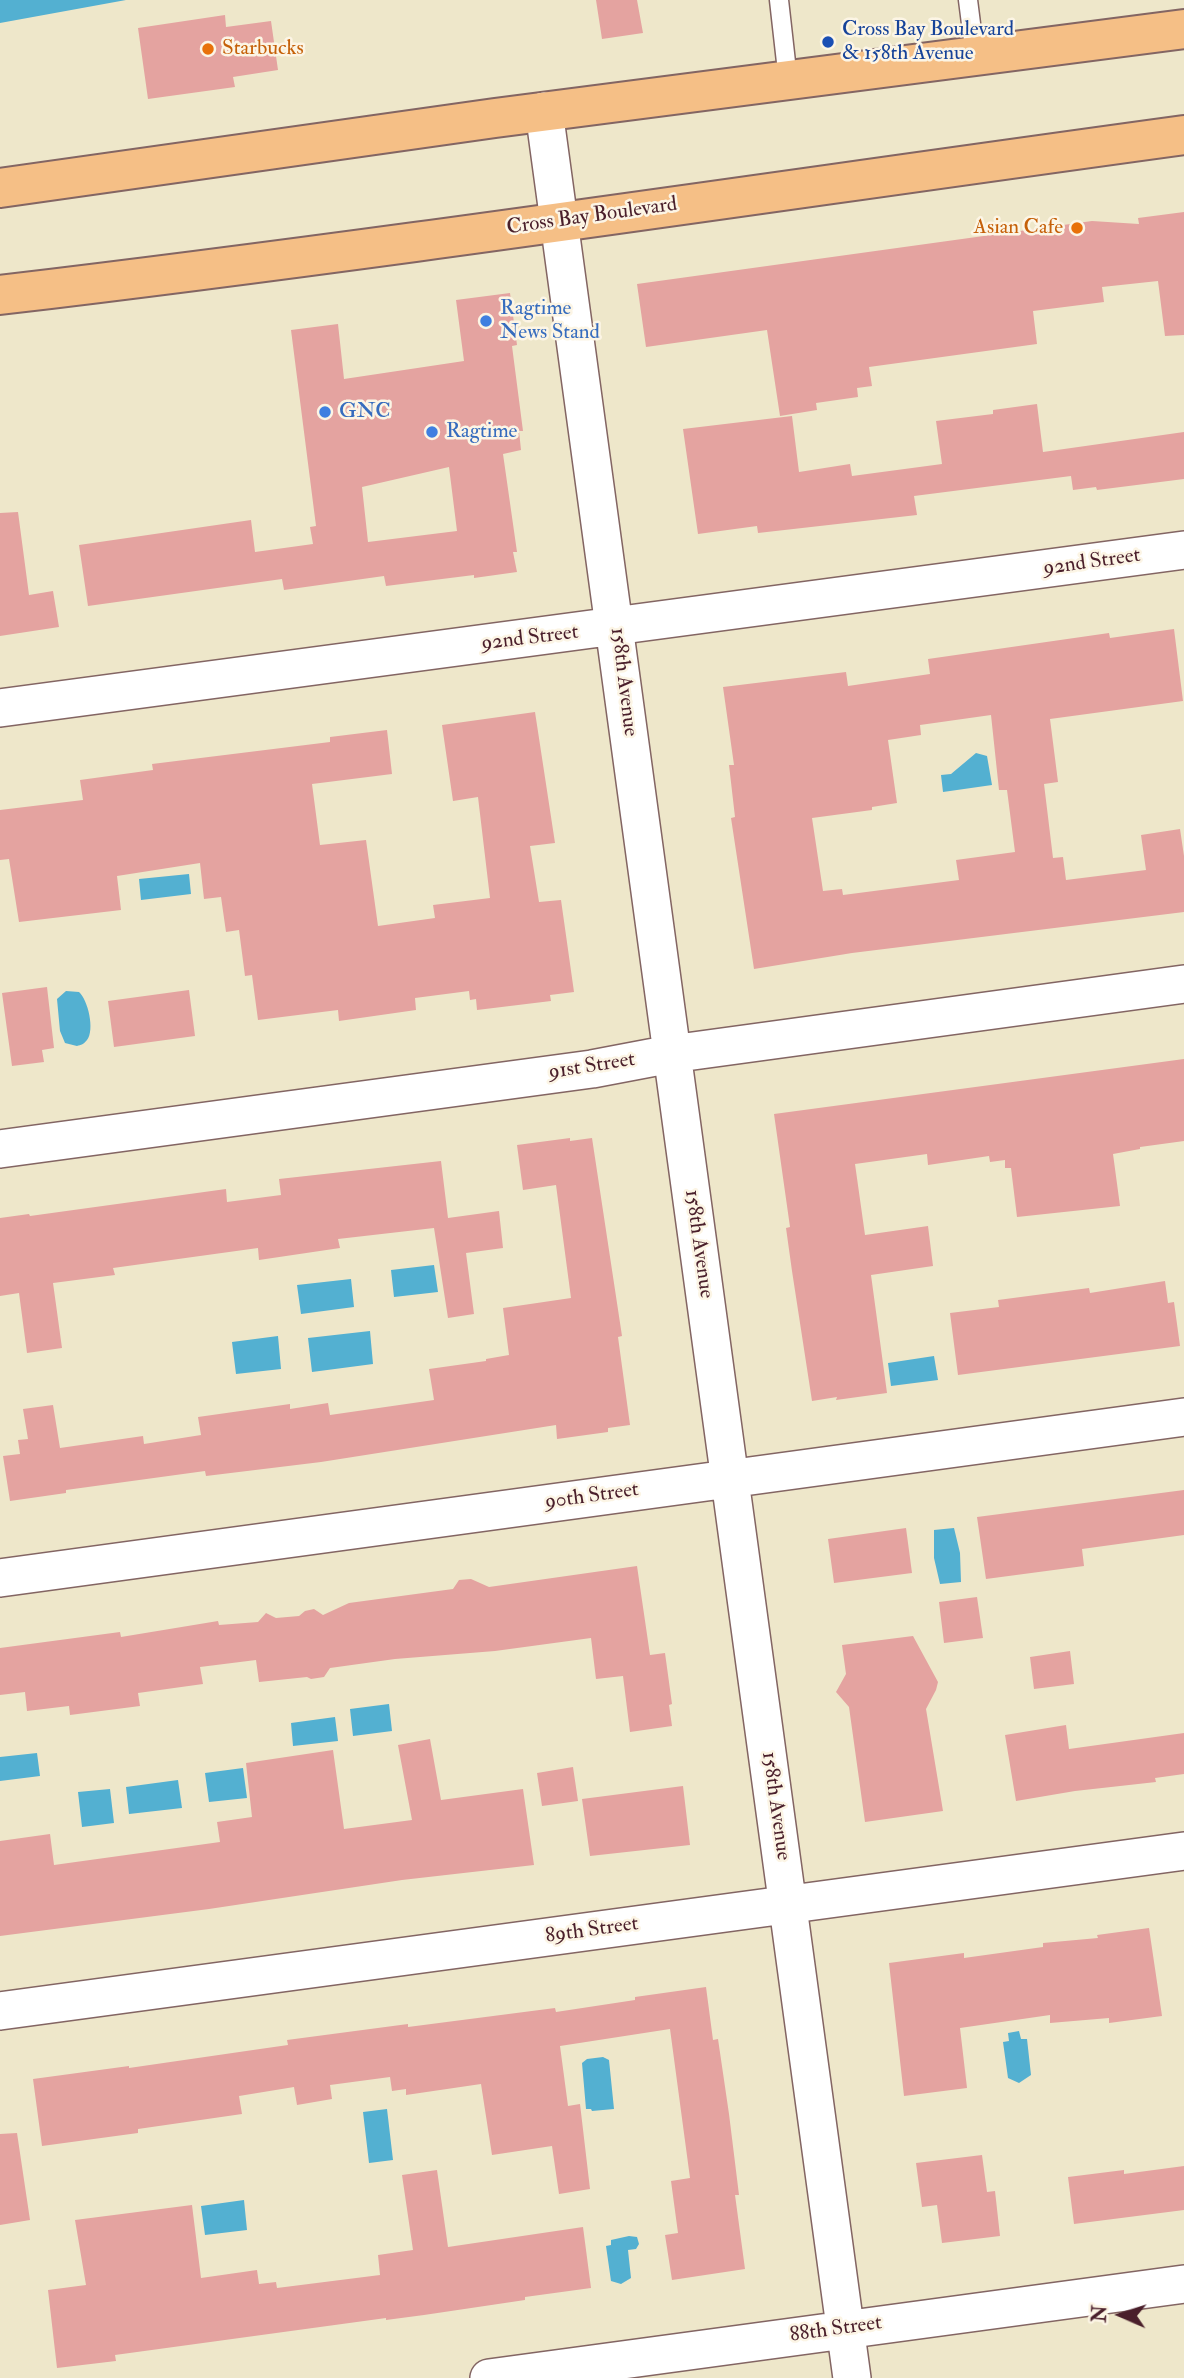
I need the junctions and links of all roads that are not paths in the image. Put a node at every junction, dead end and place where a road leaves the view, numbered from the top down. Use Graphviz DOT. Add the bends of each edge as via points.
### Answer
graph roads {
  1 [pos="779,0"];
  2 [pos="968,0"];
  3 [pos="1184,29"];
  4 [pos="975,55"];
  5 [pos="788,80"];
  6 [pos="544,111"];
  7 [pos="1184,135"];
  8 [pos="0,188"];
  9 [pos="558,221"];
  10 [pos="0,295"];
  11 [pos="1184,550"];
  12 [pos="616,628"];
  13 [pos="0,708"];
  14 [pos="1184,984"];
  15 [pos="671,1054"];
  16 [pos="0,1149"];
  17 [pos="1184,1417"];
  18 [pos="731,1478"];
  19 [pos="0,1578"];
  20 [pos="1184,1851"];
  21 [pos="788,1904"];
  22 [pos="0,2011"];
  23 [pos="1184,2284"];
  24 [pos="844,2329"];
  25 [pos="489,2378"];
  26 [pos="852,2378"];
  1 -- 5 [label="lane"];
  2 -- 4 [label="lane"];
  3 -- 4 [label="main road"];
  4 -- 5 [label="main road"];
  5 -- 6 [label="main road"];
  6 -- 8 [label="main road"];
  6 -- 9 [label="street, 158th Avenue"];
  7 -- 9 [label="main road, Cross Bay Boulevard"];
  9 -- 10 [label="main road, Cross Bay Boulevard" via="374,249"];
  9 -- 12 [label="street, 158th Avenue"];
  11 -- 12 [label="street, 92nd Street"];
  12 -- 13 [label="street, 92nd Street"];
  12 -- 15 [label="street, 158th Avenue"];
  14 -- 15 [label="street, 91st Street"];
  15 -- 16 [label="street, 91st Street" via="592,1069"];
  15 -- 18 [label="street, 158th Avenue"];
  17 -- 18 [label="street, 90th Street"];
  18 -- 19 [label="street, 90th Street"];
  18 -- 21 [label="street, 158th Avenue"];
  20 -- 21 [label="street, 89th Street"];
  21 -- 22 [label="street, 89th Street"];
  21 -- 24 [label="street, 158th Avenue"];
  23 -- 24 [label="street, 88th Street"];
  24 -- 25 [label="street, 88th Street"];
  24 -- 26 [label="street, 158th Avenue"];
}
